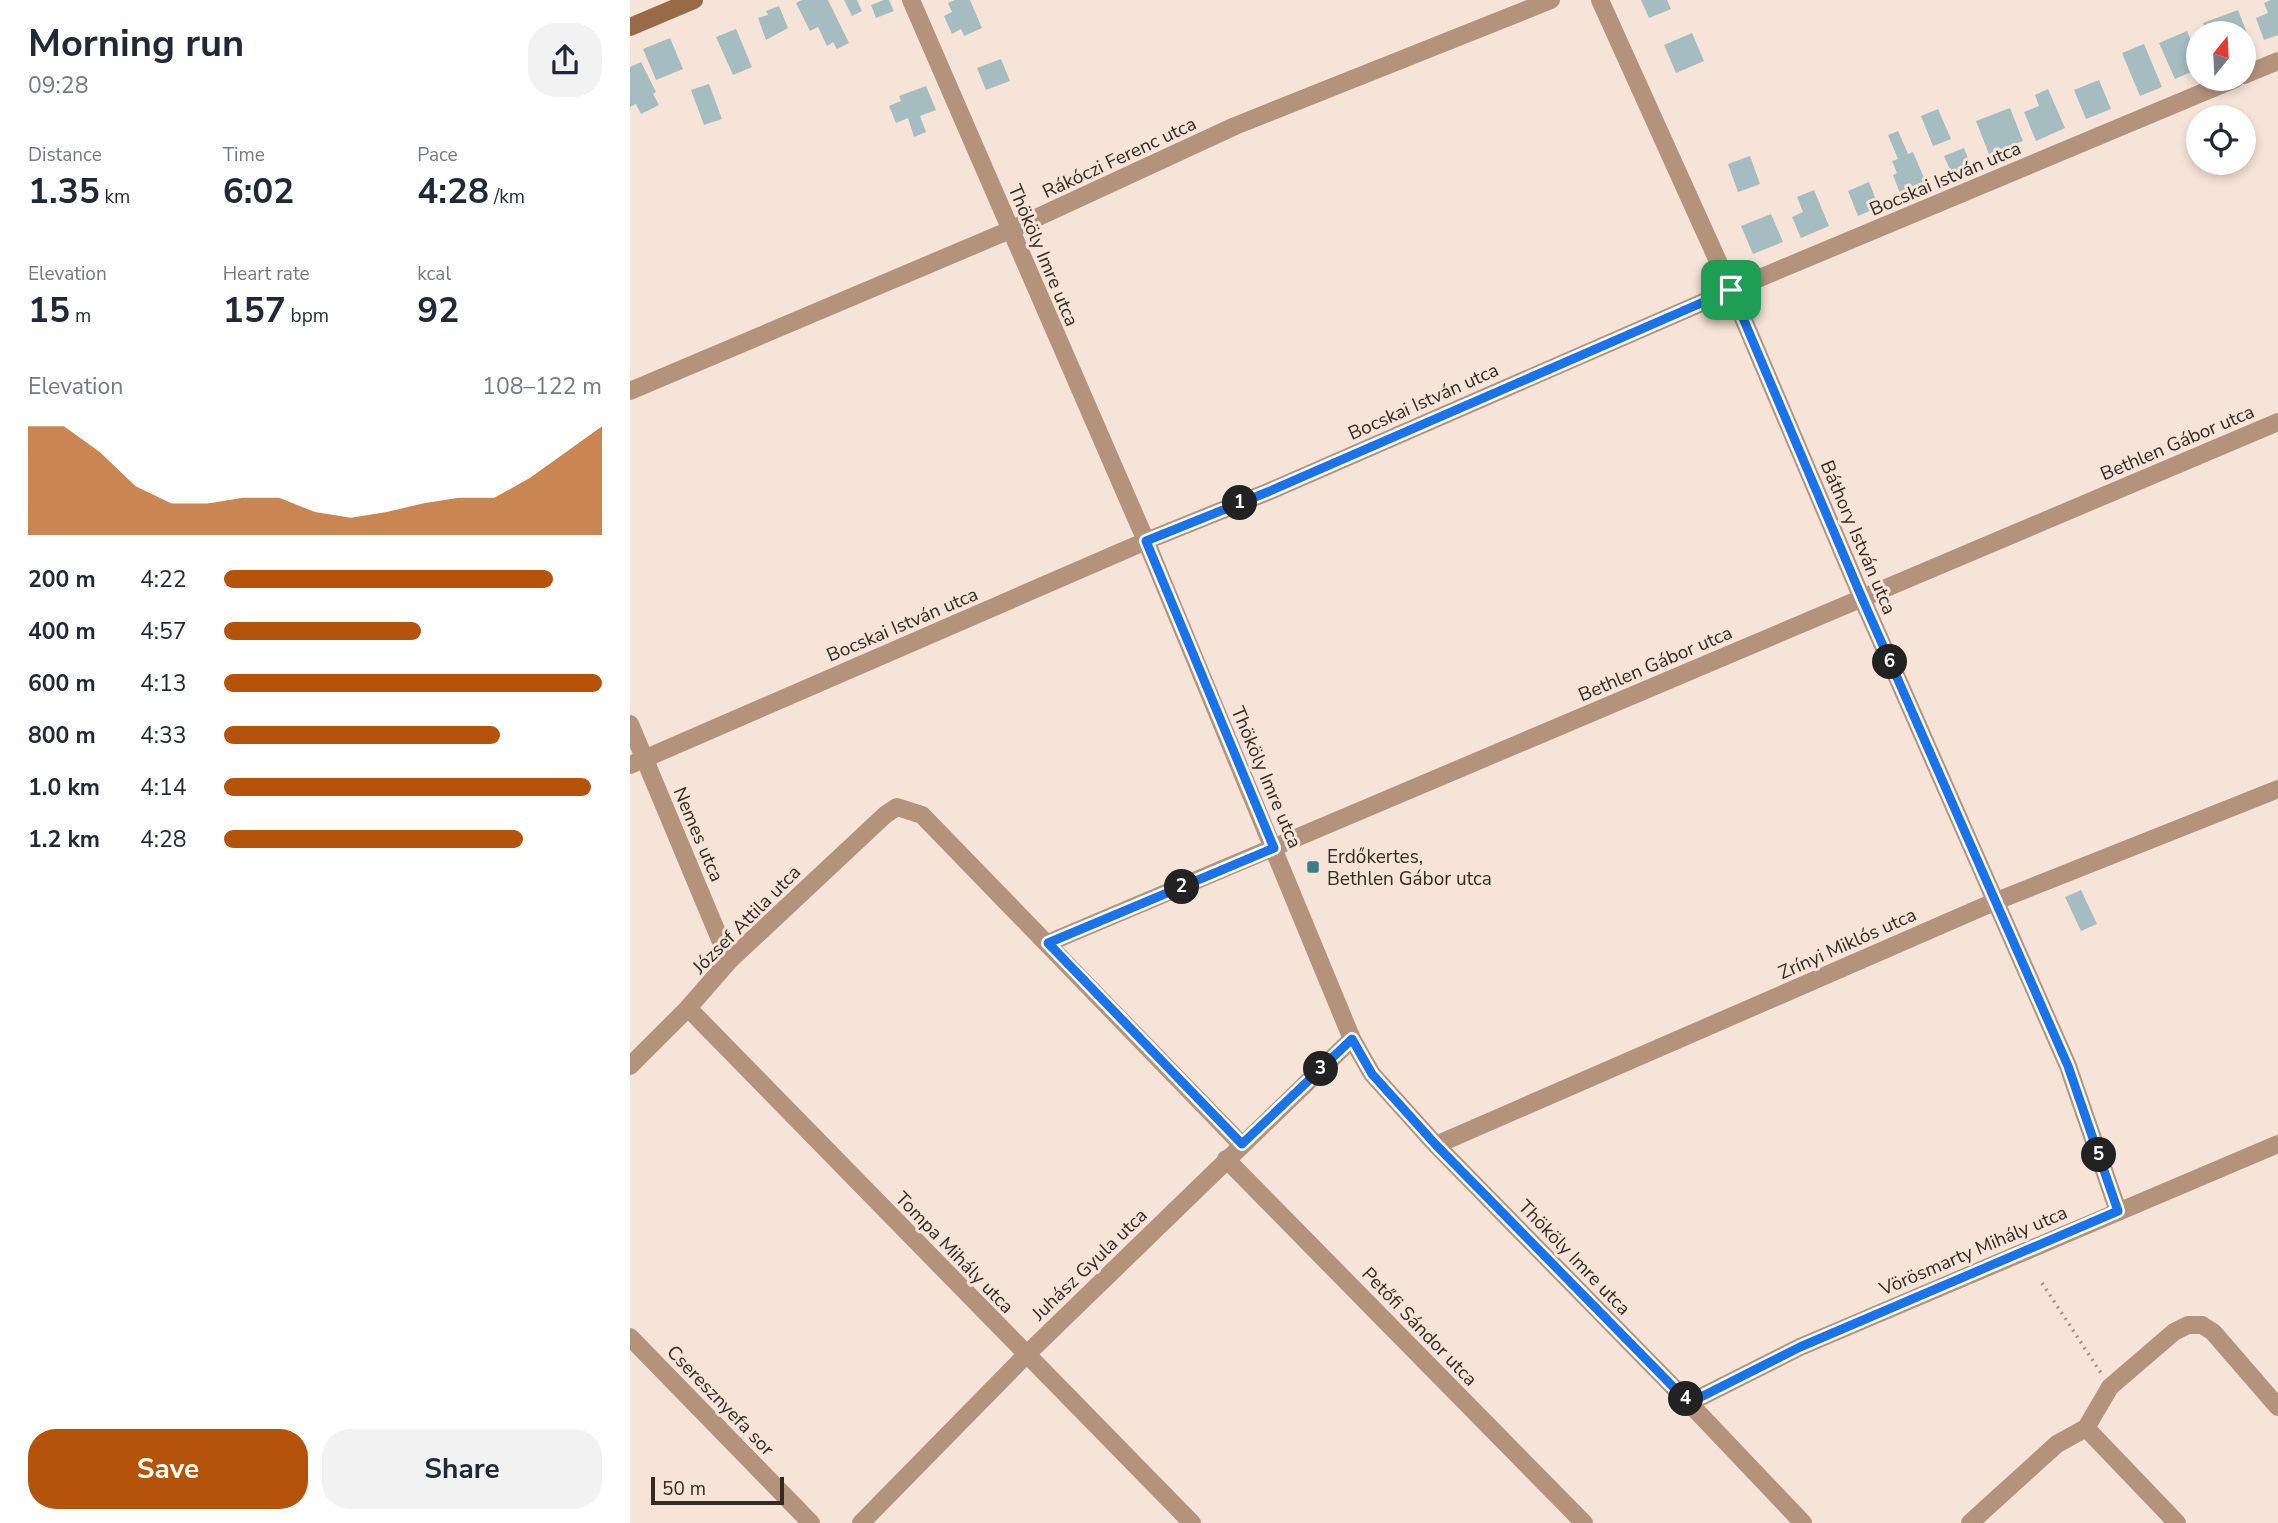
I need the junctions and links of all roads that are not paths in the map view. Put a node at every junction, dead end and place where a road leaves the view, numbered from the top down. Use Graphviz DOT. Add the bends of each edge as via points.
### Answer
graph roads {
  1 [pos="694,0"];
  2 [pos="911,0"];
  3 [pos="1551,0"];
  4 [pos="1600,0"];
  5 [pos="630,27"];
  6 [pos="2278,61"];
  7 [pos="2256,70"];
  8 [pos="2206,91"];
  9 [pos="1010,230"];
  10 [pos="1731,290"];
  11 [pos="630,391"];
  12 [pos="2278,422"];
  13 [pos="1146,541"];
  14 [pos="1862,598"];
  15 [pos="630,724"];
  16 [pos="637,762"];
  17 [pos="2278,789"];
  18 [pos="1274,848"];
  19 [pos="1994,902"];
  20 [pos="1048,943"];
  21 [pos="729,961"];
  22 [pos="688,1008"];
  23 [pos="1352,1039"];
  24 [pos="630,1066"];
  25 [pos="1242,1144"];
  26 [pos="2278,1144"];
  27 [pos="1436,1145"];
  28 [pos="1226,1159"];
  29 [pos="2118,1211"];
  30 [pos="630,1337"];
  31 [pos="1026,1355"];
  32 [pos="1689,1403"];
  33 [pos="2278,1407"];
  34 [pos="2086,1427"];
  35 [pos="811,1523"];
  36 [pos="861,1523"];
  37 [pos="1192,1523"];
  38 [pos="1584,1523"];
  39 [pos="1803,1523"];
  40 [pos="1970,1523"];
  41 [pos="2177,1523"];
  1 -- 5 [label="main road"];
  2 -- 9 [label="street, Thököly Imre utca"];
  3 -- 9 [label="street, Rákóczi Ferenc utca" via="1236,126"];
  4 -- 10 [label="street, Báthory István utca"];
  6 -- 7 [label="street"];
  8 -- 10 [label="street, Bocskai István utca"];
  9 -- 11 [label="street, Rákóczi Ferenc utca"];
  9 -- 13 [label="street, Thököly Imre utca"];
  10 -- 13 [label="street, Bocskai István utca"];
  10 -- 14 [label="street, Báthory István utca"];
  12 -- 14 [label="street, Bethlen Gábor utca"];
  13 -- 16 [label="street, Bocskai István utca"];
  13 -- 18 [label="street, Thököly Imre utca"];
  14 -- 18 [label="street, Bethlen Gábor utca"];
  14 -- 19 [label="street, Báthory István utca"];
  15 -- 16 [label="street, Nemes utca"];
  16 -- 21 [label="street, Nemes utca"];
  17 -- 19 [label="street, Zrínyi Miklós utca"];
  18 -- 20 [label="street, Bethlen Gábor utca"];
  18 -- 23 [label="street, Thököly Imre utca"];
  19 -- 27 [label="street, Zrínyi Miklós utca"];
  19 -- 29 [label="street, Báthory István utca" via="2068,1066"];
  20 -- 21 [label="street, József Attila utca" via="922,815 897,807"];
  20 -- 25 [label="street"];
  21 -- 22 [label="street, József Attila utca"];
  22 -- 24 [label="street, József Attila utca"];
  22 -- 31 [label="street, Tompa Mihály utca"];
  23 -- 25 [label="street, Juhász Gyula utca"];
  23 -- 27 [label="street, Thököly Imre utca" via="1372,1074"];
  25 -- 28 [label="street, Juhász Gyula utca"];
  26 -- 29 [label="street, Vörösmarty Mihály utca"];
  27 -- 32 [label="street, Thököly Imre utca"];
  28 -- 31 [label="street, Juhász Gyula utca"];
  28 -- 38 [label="street, Petőfi Sándor utca"];
  29 -- 32 [label="street, Vörösmarty Mihály utca" via="1800,1347"];
  30 -- 35 [label="street, Cseresznyefa sor"];
  31 -- 36 [label="street, Juhász Gyula utca"];
  31 -- 37 [label="street, Tompa Mihály utca"];
  32 -- 39 [label="street, Thököly Imre utca"];
  33 -- 34 [label="street" via="2213,1332 2202,1325 2188,1325 2110,1387"];
  34 -- 40 [label="street" via="2057,1444"];
  34 -- 41 [label="street"];
}
